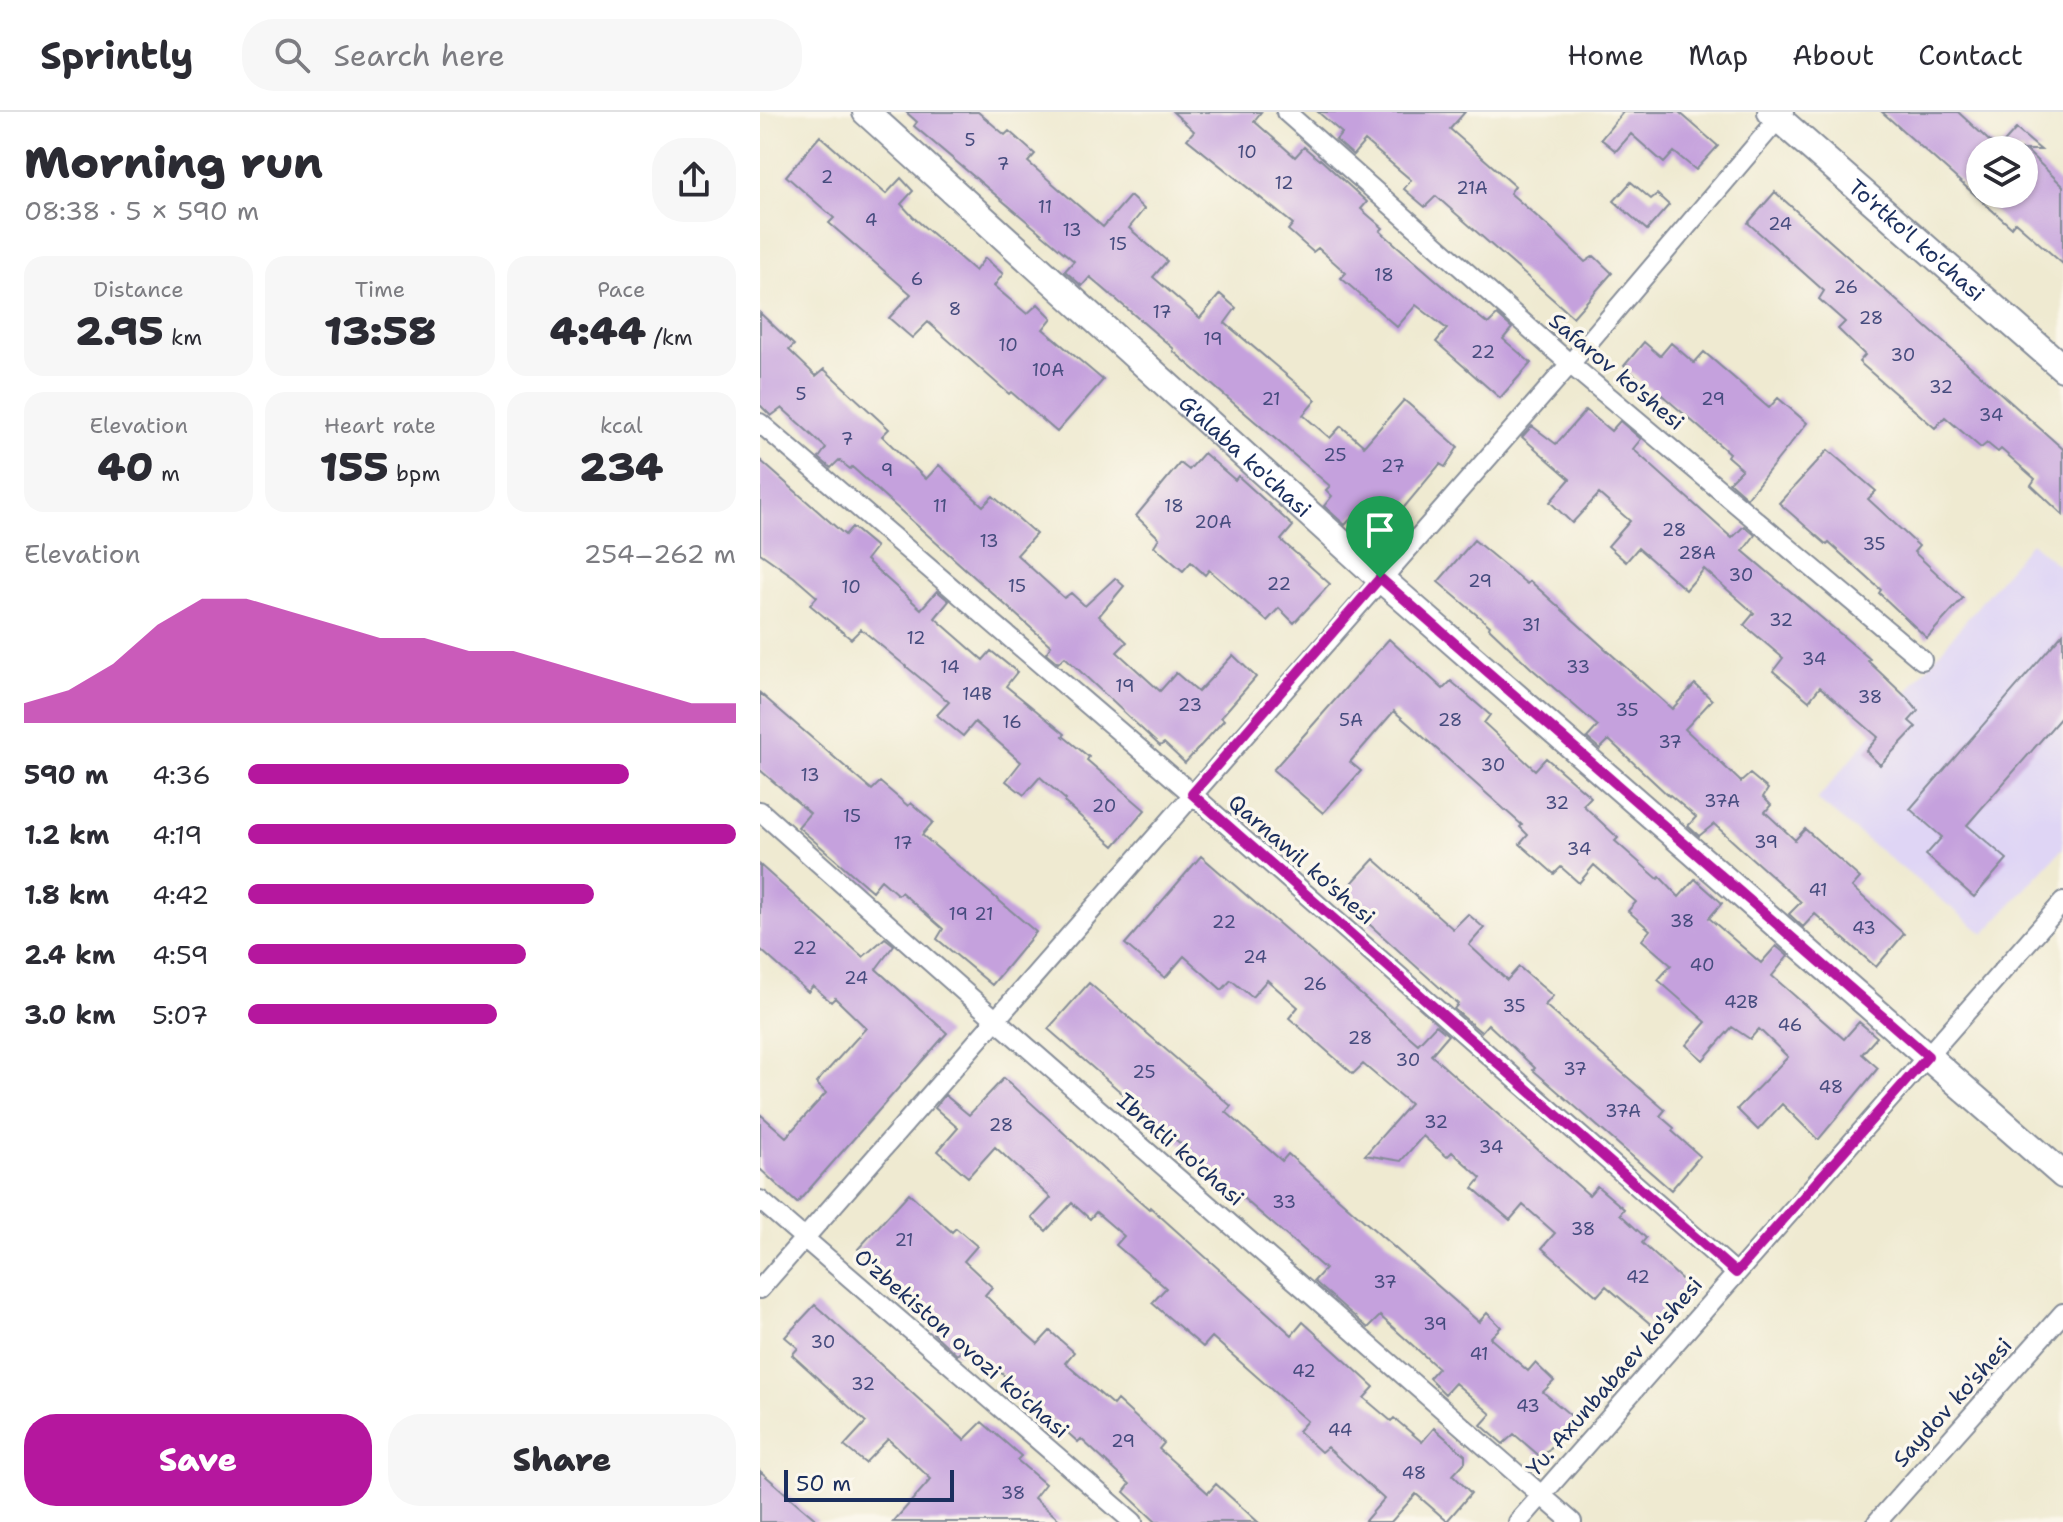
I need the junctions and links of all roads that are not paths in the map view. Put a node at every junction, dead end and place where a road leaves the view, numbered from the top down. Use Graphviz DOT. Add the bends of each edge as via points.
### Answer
graph roads {
  1 [pos="866,112"];
  2 [pos="1286,112"];
  3 [pos="1778,114"];
  4 [pos="1570,364"];
  5 [pos="2063,368"];
  6 [pos="760,423"];
  7 [pos="1380,578"];
  8 [pos="1922,660"];
  9 [pos="1192,794"];
  10 [pos="760,811"];
  11 [pos="2063,902"];
  12 [pos="995,1019"];
  13 [pos="1928,1056"];
  14 [pos="2063,1175"];
  15 [pos="760,1200"];
  16 [pos="804,1238"];
  17 [pos="1736,1273"];
  18 [pos="760,1289"];
  19 [pos="2063,1313"];
  20 [pos="1541,1495"];
  21 [pos="1133,1522"];
  22 [pos="1518,1522"];
  23 [pos="1572,1522"];
  24 [pos="1877,1522"];
  1 -- 7 [label="street, G'alaba ko'chasi"];
  2 -- 4 [label="street, Safarov ko'shesi"];
  3 -- 4 [label="street"];
  3 -- 5 [label="street, To'rtko'l ko'chasi"];
  4 -- 7 [label="street"];
  4 -- 8 [label="street, Safarov ko'shesi"];
  6 -- 9 [label="street, Qarnawil ko'shesi"];
  7 -- 9 [label="street"];
  7 -- 13 [label="street, G'alaba ko'chasi"];
  9 -- 12 [label="street"];
  9 -- 17 [label="street, Qarnawil ko'shesi"];
  10 -- 12 [label="street, Ibratli ko'chasi"];
  11 -- 13 [label="street, Yu. Axunbabaev ko'shesi"];
  12 -- 16 [label="street"];
  12 -- 20 [label="street, Ibratli ko'chasi"];
  13 -- 14 [label="street, G'alaba ko'chasi"];
  13 -- 17 [label="street, Yu. Axunbabaev ko'shesi"];
  15 -- 16 [label="street, O'zbekiston ovozi ko'chasi"];
  16 -- 18 [label="street"];
  16 -- 21 [label="street, O'zbekiston ovozi ko'chasi"];
  17 -- 20 [label="street, Yu. Axunbabaev ko'shesi"];
  19 -- 24 [label="street, Saydov ko'shesi"];
  20 -- 22 [label="street, Yu. Axunbabaev ko'shesi"];
  20 -- 23 [label="street, Ibratli ko'chasi"];
}
